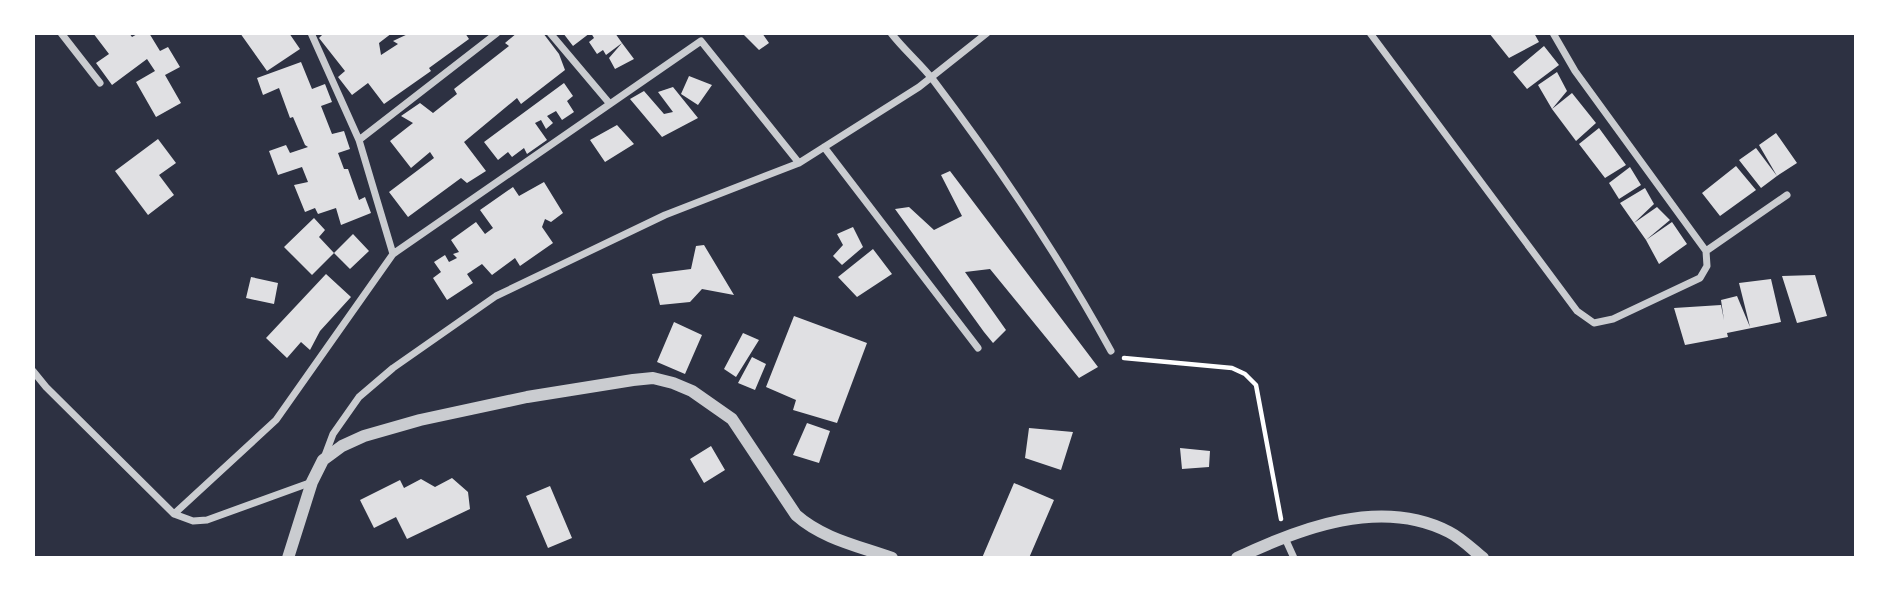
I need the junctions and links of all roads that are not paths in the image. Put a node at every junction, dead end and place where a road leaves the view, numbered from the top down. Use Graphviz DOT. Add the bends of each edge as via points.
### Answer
graph roads {
  1 [pos="61,33"];
  2 [pos="498,33"];
  3 [pos="550,33"];
  4 [pos="696,33"];
  5 [pos="891,33"];
  6 [pos="987,33"];
  7 [pos="1370,33"];
  8 [pos="1553,33"];
  9 [pos="312,34"];
  10 [pos="701,41"];
  11 [pos="932,78"];
  12 [pos="100,83"];
  13 [pos="610,104"];
  14 [pos="359,139"];
  15 [pos="824,146"];
  16 [pos="799,163"];
  17 [pos="1787,195"];
  18 [pos="1706,251"];
  19 [pos="393,254"];
  20 [pos="978,348"];
  21 [pos="1111,351"];
  22 [pos="33,371"];
  23 [pos="323,460"];
  24 [pos="312,482"];
  25 [pos="174,514"];
  26 [pos="1284,536"];
  27 [pos="288,558"];
  28 [pos="892,558"];
  29 [pos="1237,558"];
  30 [pos="1294,558"];
  31 [pos="1483,558"];
  1 -- 12 [label="street"];
  2 -- 14 [label="street"];
  3 -- 13 [label="street"];
  4 -- 10 [label="street"];
  5 -- 11 [label="street"];
  6 -- 11 [label="street"];
  7 -- 18 [label="street" via="1577,311 1594,323 1613,319 1699,278 1707,266"];
  8 -- 18 [label="street"];
  9 -- 14 [label="street"];
  10 -- 13 [label="street"];
  10 -- 16 [label="street"];
  11 -- 15 [label="street"];
  11 -- 21 [label="street" via="1009,183"];
  13 -- 19 [label="street"];
  14 -- 19 [label="street"];
  15 -- 16 [label="street"];
  15 -- 20 [label="street"];
  16 -- 23 [label="street" via="665,215 496,296 359,397 333,434"];
  17 -- 18 [label="street"];
  19 -- 25 [label="street" via="275,420"];
  22 -- 25 [label="street"];
  23 -- 24 [label="street"];
  23 -- 28 [label="street" via="364,436 420,420 527,397 653,378 692,391 732,419 806,524"];
  24 -- 25 [label="street" via="207,520"];
  24 -- 27 [label="street"];
  26 -- 29 [label="street"];
  26 -- 30 [label="street"];
  26 -- 31 [label="street" via="1367,516 1399,518 1450,533"];
}
